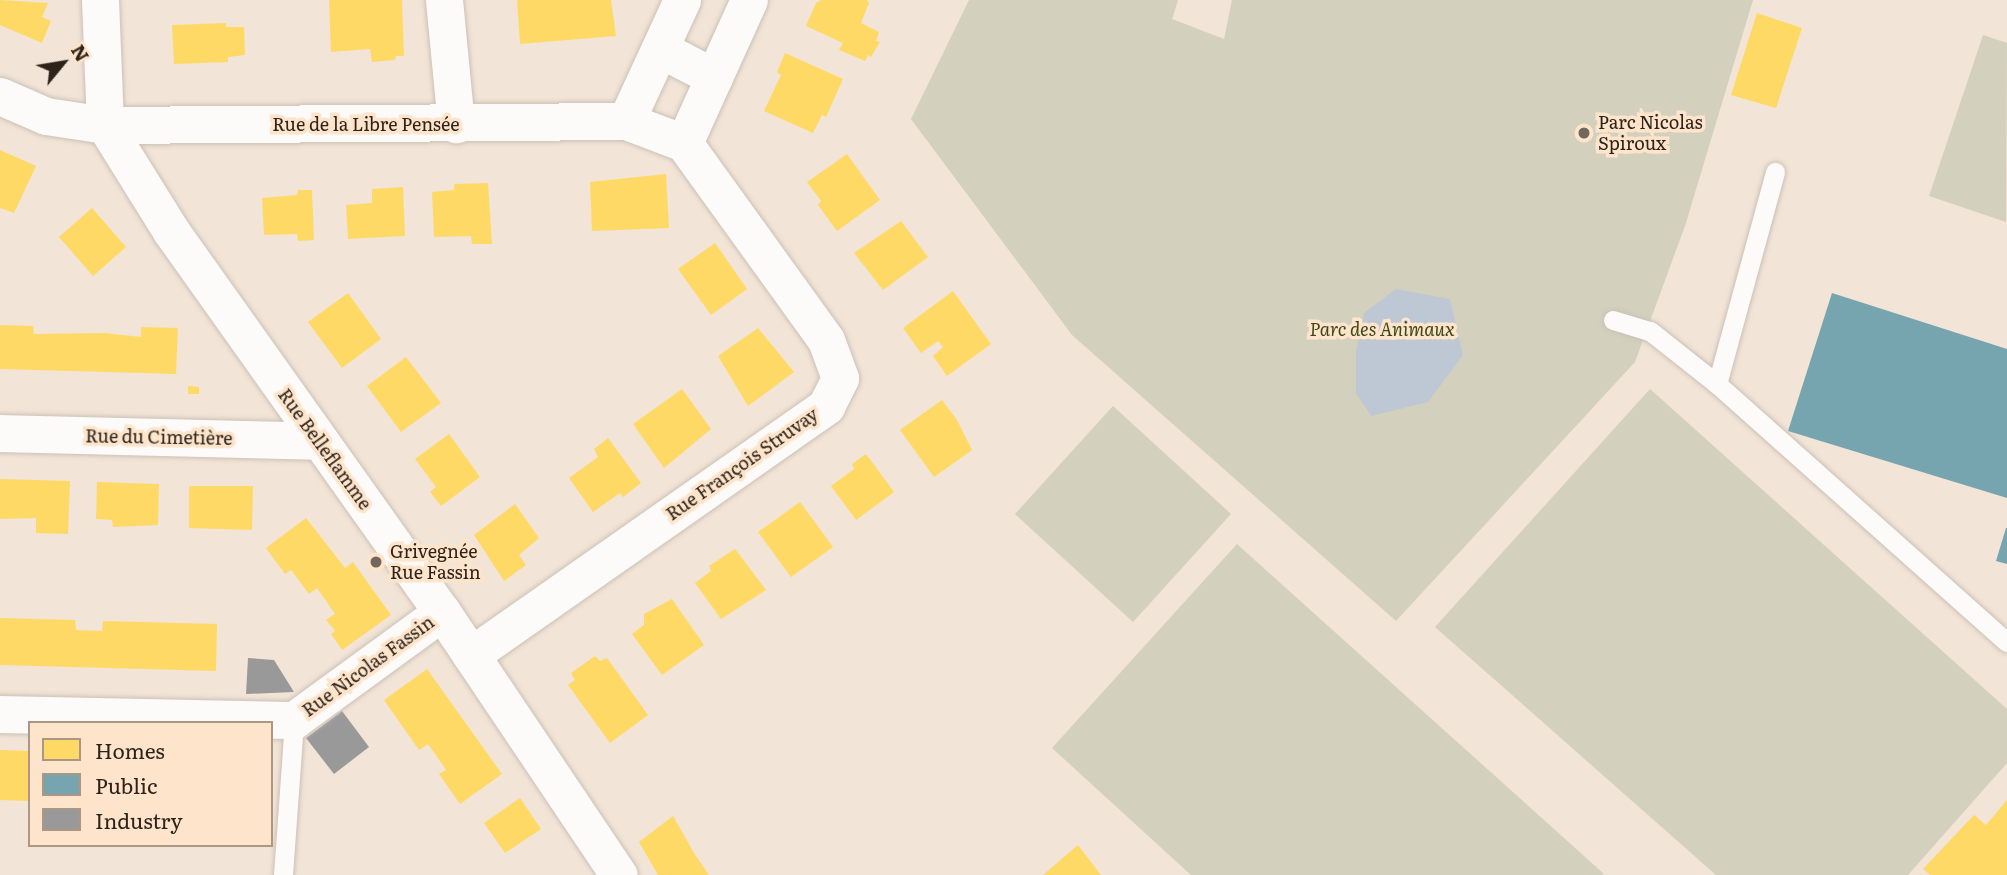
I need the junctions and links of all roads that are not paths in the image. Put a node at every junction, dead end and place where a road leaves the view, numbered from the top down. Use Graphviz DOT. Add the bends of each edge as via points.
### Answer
graph roads {
  1 [pos="100,0"];
  2 [pos="444,0"];
  3 [pos="682,0"];
  4 [pos="749,0"];
  5 [pos="660,49"];
  6 [pos="714,77"];
  7 [pos="0,96"];
  8 [pos="626,121"];
  9 [pos="456,124"];
  10 [pos="105,125"];
  11 [pos="684,143"];
  12 [pos="1775,172"];
  13 [pos="1613,320"];
  14 [pos="1717,384"];
  15 [pos="0,433"];
  16 [pos="318,441"];
  17 [pos="442,612"];
  18 [pos="2007,642"];
  19 [pos="471,655"];
  20 [pos="0,714"];
  21 [pos="293,720"];
  22 [pos="283,875"];
  23 [pos="619,875"];
  1 -- 10 [label="street, Rue Belleflamme"];
  2 -- 9 [label="street"];
  3 -- 5 [label="street"];
  4 -- 6 [label="street"];
  5 -- 6 [label="street"];
  5 -- 8 [label="street"];
  6 -- 11 [label="street"];
  7 -- 10 [label="street, Rue de la Libre Pensée" via="46,116"];
  8 -- 9 [label="street, Rue de la Libre Pensée"];
  8 -- 11 [label="street"];
  9 -- 10 [label="street, Rue de la Libre Pensée"];
  10 -- 16 [label="street, Rue Belleflamme" via="171,231"];
  11 -- 19 [label="street, Rue François Struvay" via="826,340 839,378 826,406"];
  12 -- 14 [label="lane"];
  13 -- 14 [label="lane" via="1650,331"];
  14 -- 18 [label="lane"];
  15 -- 16 [label="street, Rue du Cimetière"];
  16 -- 17 [label="street, Rue Belleflamme"];
  17 -- 19 [label="street, Rue Belleflamme"];
  17 -- 21 [label="street, Rue Nicolas Fassin"];
  19 -- 23 [label="street, Rue Belleflamme"];
  20 -- 21 [label="street, Rue Nicolas Fassin"];
  21 -- 22 [label="lane"];
}
